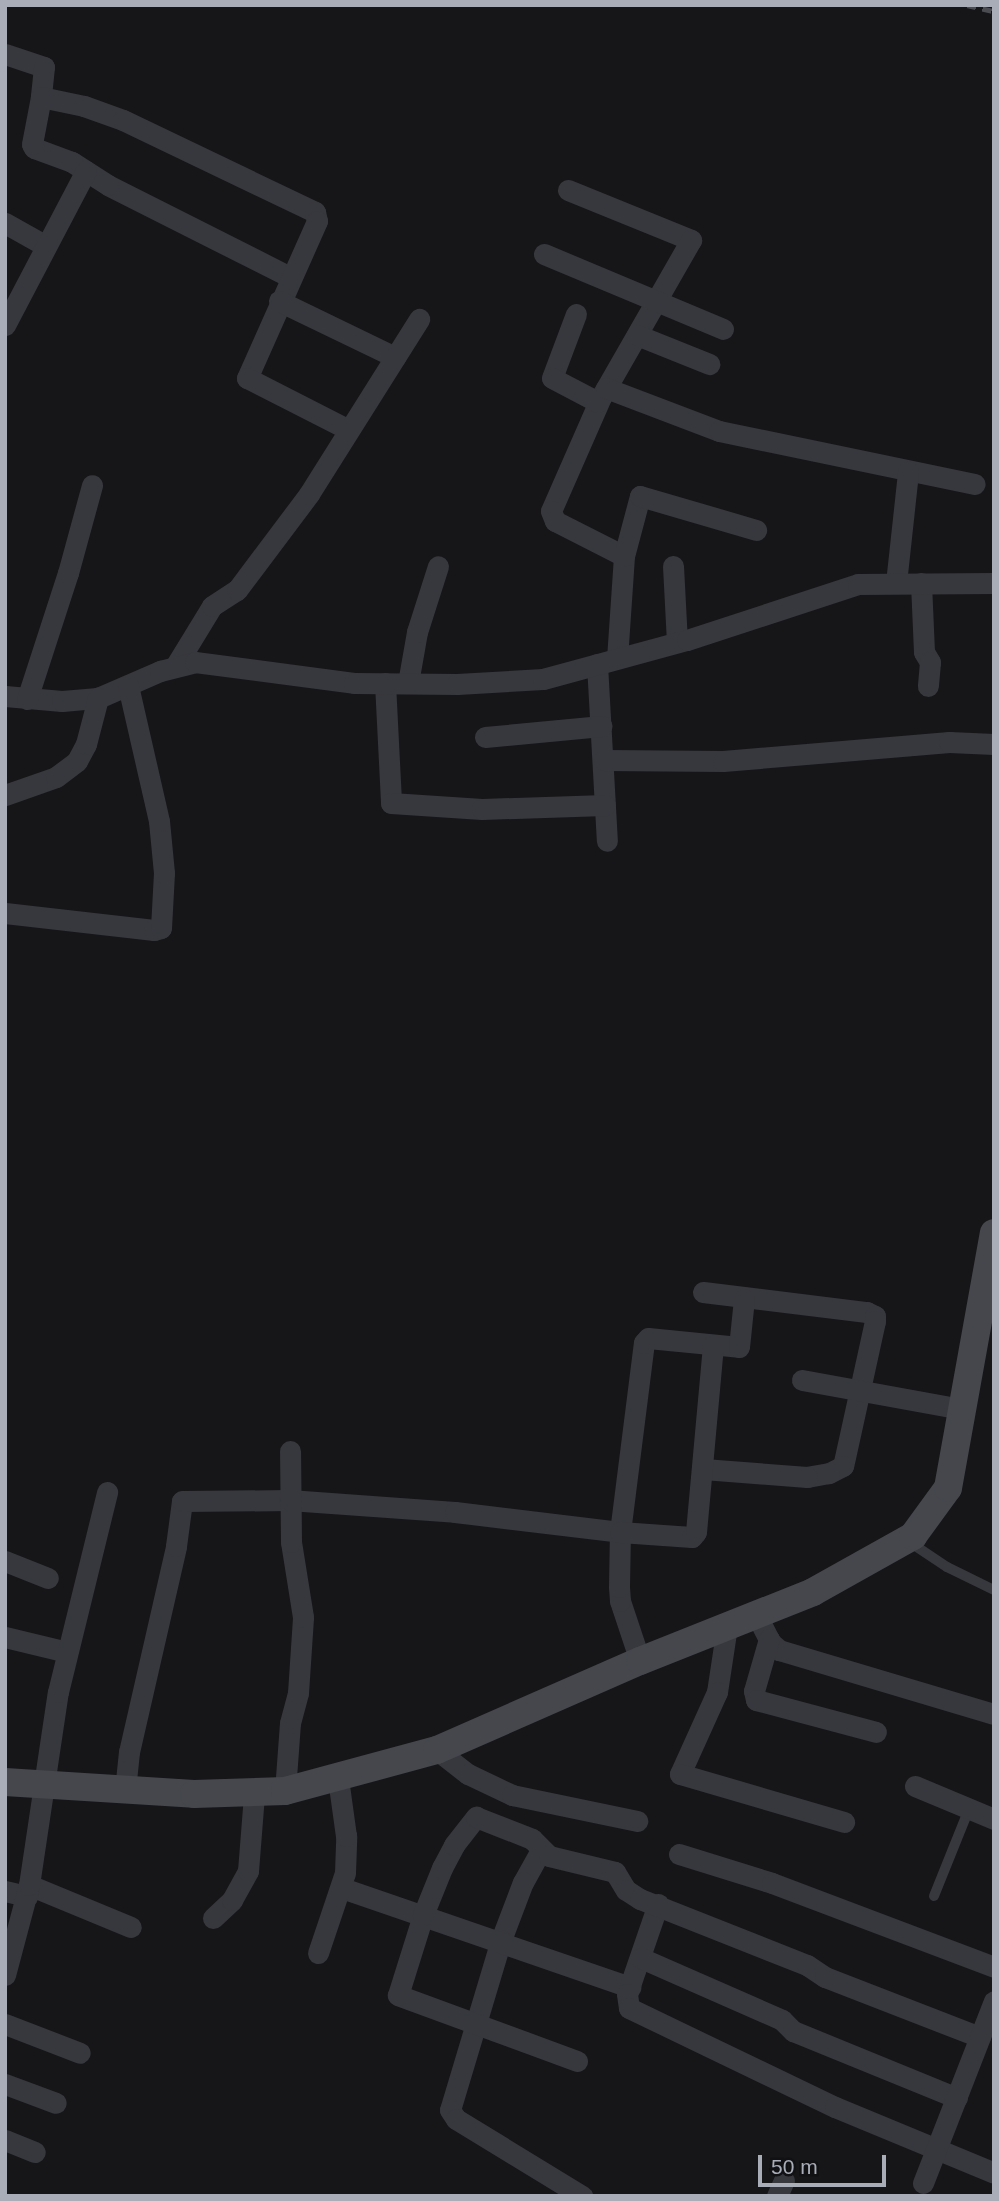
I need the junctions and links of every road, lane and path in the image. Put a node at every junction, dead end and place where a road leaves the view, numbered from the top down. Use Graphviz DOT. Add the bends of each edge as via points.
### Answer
graph roads {
  1 [pos="5,54"];
  2 [pos="41,98"];
  3 [pos="86,171"];
  4 [pos="568,190"];
  5 [pos="5,223"];
  6 [pos="46,246"];
  7 [pos="544,254"];
  8 [pos="290,277"];
  9 [pos="279,301"];
  10 [pos="655,302"];
  11 [pos="576,314"];
  12 [pos="419,320"];
  13 [pos="5,325"];
  14 [pos="723,329"];
  15 [pos="637,335"];
  16 [pos="395,357"];
  17 [pos="709,363"];
  18 [pos="602,395"];
  19 [pos="348,430"];
  20 [pos="908,472"];
  21 [pos="975,484"];
  22 [pos="92,485"];
  23 [pos="756,530"];
  24 [pos="624,556"];
  25 [pos="438,566"];
  26 [pos="673,566"];
  27 [pos="896,583"];
  28 [pos="920,583"];
  29 [pos="994,583"];
  30 [pos="677,642"];
  31 [pos="607,661"];
  32 [pos="176,665"];
  33 [pos="385,683"];
  34 [pos="408,683"];
  35 [pos="128,686"];
  36 [pos="928,686"];
  37 [pos="5,696"];
  38 [pos="98,698"];
  39 [pos="27,699"];
  40 [pos="601,726"];
  41 [pos="485,737"];
  42 [pos="994,744"];
  43 [pos="604,760"];
  44 [pos="5,795"];
  45 [pos="605,805"];
  46 [pos="607,841"];
  47 [pos="5,913"];
  48 [pos="994,1233"];
  49 [pos="703,1292"];
  50 [pos="744,1299"];
  51 [pos="713,1346"];
  52 [pos="802,1380"];
  53 [pos="862,1392"];
  54 [pos="961,1409"];
  55 [pos="290,1451"];
  56 [pos="703,1469"];
  57 [pos="107,1492"];
  58 [pos="289,1500"];
  59 [pos="620,1532"];
  60 [pos="906,1539"];
  61 [pos="5,1561"];
  62 [pos="48,1578"];
  63 [pos="994,1590"];
  64 [pos="755,1614"];
  65 [pos="727,1626"];
  66 [pos="5,1637"];
  67 [pos="769,1639"];
  68 [pos="67,1652"];
  69 [pos="640,1661"];
  70 [pos="994,1714"];
  71 [pos="876,1732"];
  72 [pos="438,1750"];
  73 [pos="338,1778"];
  74 [pos="5,1782"];
  75 [pos="44,1785"];
  76 [pos="915,1786"];
  77 [pos="125,1790"];
  78 [pos="285,1791"];
  79 [pos="254,1794"];
  80 [pos="969,1809"];
  81 [pos="993,1816"];
  82 [pos="637,1821"];
  83 [pos="844,1822"];
  84 [pos="541,1850"];
  85 [pos="679,1854"];
  86 [pos="342,1888"];
  87 [pos="28,1890"];
  88 [pos="5,1891"];
  89 [pos="934,1896"];
  90 [pos="658,1904"];
  91 [pos="422,1915"];
  92 [pos="213,1917"];
  93 [pos="131,1927"];
  94 [pos="501,1940"];
  95 [pos="318,1953"];
  96 [pos="641,1958"];
  97 [pos="994,1967"];
  98 [pos="6,1968"];
  99 [pos="630,1987"];
  100 [pos="994,2001"];
  101 [pos="475,2023"];
  102 [pos="5,2024"];
  103 [pos="980,2037"];
  104 [pos="80,2053"];
  105 [pos="577,2061"];
  106 [pos="5,2084"];
  107 [pos="957,2098"];
  108 [pos="56,2103"];
  109 [pos="5,2140"];
  110 [pos="939,2148"];
  111 [pos="35,2152"];
  112 [pos="994,2173"];
  113 [pos="923,2183"];
  114 [pos="582,2196"];
  1 -- 2 [label="street" via="44,67"];
  2 -- 3 [label="street" via="33,146"];
  2 -- 8 [label="street" via="123,120 315,212 317,221"];
  3 -- 6 [label="street"];
  3 -- 8 [label="street"];
  4 -- 10 [label="street" via="691,240"];
  5 -- 6 [label="street"];
  6 -- 13 [label="street"];
  7 -- 10 [label="street"];
  8 -- 9 [label="street"];
  9 -- 16 [label="street"];
  9 -- 19 [label="street" via="247,378"];
  10 -- 14 [label="street"];
  10 -- 15 [label="street"];
  11 -- 18 [label="street" via="552,378"];
  12 -- 16 [label="street"];
  15 -- 17 [label="street"];
  15 -- 18 [label="street"];
  16 -- 19 [label="street"];
  18 -- 20 [label="street" via="719,431"];
  18 -- 24 [label="street" via="551,516"];
  19 -- 32 [label="street" via="265,555 237,590 212,606"];
  20 -- 21 [label="street"];
  20 -- 27 [label="street"];
  22 -- 39 [label="street"];
  23 -- 24 [label="street" via="640,496"];
  24 -- 31 [label="street"];
  25 -- 34 [label="street" via="414,642"];
  26 -- 30 [label="street"];
  27 -- 28 [label="street"];
  27 -- 30 [label="street" via="853,585"];
  28 -- 29 [label="street"];
  28 -- 36 [label="street" via="924,652 930,662"];
  30 -- 31 [label="street"];
  31 -- 34 [label="street" via="542,679"];
  31 -- 40 [label="street"];
  32 -- 33 [label="street" via="201,662"];
  32 -- 35 [label="street"];
  33 -- 34 [label="street"];
  33 -- 45 [label="street" via="391,803 482,809"];
  35 -- 38 [label="street"];
  35 -- 47 [label="street" via="159,821 164,873 161,928"];
  37 -- 39 [label="street"];
  38 -- 39 [label="street"];
  38 -- 44 [label="street" via="77,761 56,778"];
  40 -- 41 [label="street"];
  40 -- 43 [label="street"];
  42 -- 43 [label="street" via="949,742 750,760"];
  43 -- 45 [label="street"];
  45 -- 46 [label="street"];
  48 -- 54 [label="main road"];
  49 -- 50 [label="street"];
  50 -- 51 [label="street" via="739,1347"];
  50 -- 53 [label="street" via="873,1314"];
  51 -- 56 [label="street"];
  51 -- 59 [label="street" via="645,1340"];
  52 -- 53 [label="street"];
  53 -- 54 [label="street"];
  53 -- 56 [label="street" via="846,1460 837,1470 807,1476"];
  54 -- 60 [label="main road" via="947,1488 913,1536"];
  55 -- 58 [label="street"];
  56 -- 59 [label="street" via="694,1536"];
  57 -- 68 [label="street"];
  58 -- 59 [label="street" via="455,1512"];
  58 -- 77 [label="street" via="182,1500"];
  58 -- 78 [label="street" via="303,1617"];
  59 -- 69 [label="street" via="619,1595"];
  60 -- 63 [label="lane" via="947,1567"];
  60 -- 64 [label="main road" via="813,1592"];
  61 -- 62 [label="street"];
  64 -- 65 [label="main road"];
  64 -- 67 [label="street"];
  65 -- 69 [label="main road"];
  65 -- 83 [label="street" via="717,1692 680,1774"];
  66 -- 68 [label="street"];
  67 -- 70 [label="street" via="779,1650 814,1663"];
  67 -- 71 [label="street" via="755,1700"];
  68 -- 75 [label="street"];
  69 -- 72 [label="main road"];
  72 -- 73 [label="main road"];
  72 -- 82 [label="street" via="468,1774 512,1795"];
  73 -- 78 [label="main road"];
  73 -- 86 [label="street" via="346,1836"];
  74 -- 75 [label="main road"];
  75 -- 77 [label="main road"];
  75 -- 87 [label="street"];
  76 -- 80 [label="street"];
  77 -- 79 [label="main road"];
  78 -- 79 [label="main road"];
  79 -- 92 [label="street" via="248,1871 232,1900"];
  80 -- 81 [label="street"];
  80 -- 89 [label="lane"];
  84 -- 90 [label="street" via="615,1872 633,1895"];
  84 -- 91 [label="street" via="533,1839 476,1817 448,1856"];
  84 -- 94 [label="street"];
  85 -- 97 [label="street" via="772,1883"];
  86 -- 91 [label="street"];
  86 -- 95 [label="street"];
  87 -- 88 [label="street"];
  87 -- 93 [label="street"];
  87 -- 98 [label="street"];
  90 -- 96 [label="street"];
  90 -- 103 [label="street" via="807,1965 825,1977"];
  91 -- 94 [label="street"];
  91 -- 101 [label="street" via="398,1995"];
  94 -- 99 [label="street"];
  94 -- 101 [label="street"];
  96 -- 99 [label="street"];
  96 -- 107 [label="street" via="782,2020 793,2031"];
  99 -- 110 [label="street" via="626,2001 632,2010 835,2107"];
  100 -- 103 [label="street"];
  101 -- 105 [label="street"];
  101 -- 114 [label="street" via="450,2102 452,2115"];
  102 -- 104 [label="street"];
  103 -- 107 [label="street"];
  106 -- 108 [label="street"];
  107 -- 110 [label="street"];
  109 -- 111 [label="street"];
  110 -- 112 [label="street"];
  110 -- 113 [label="street"];
}
